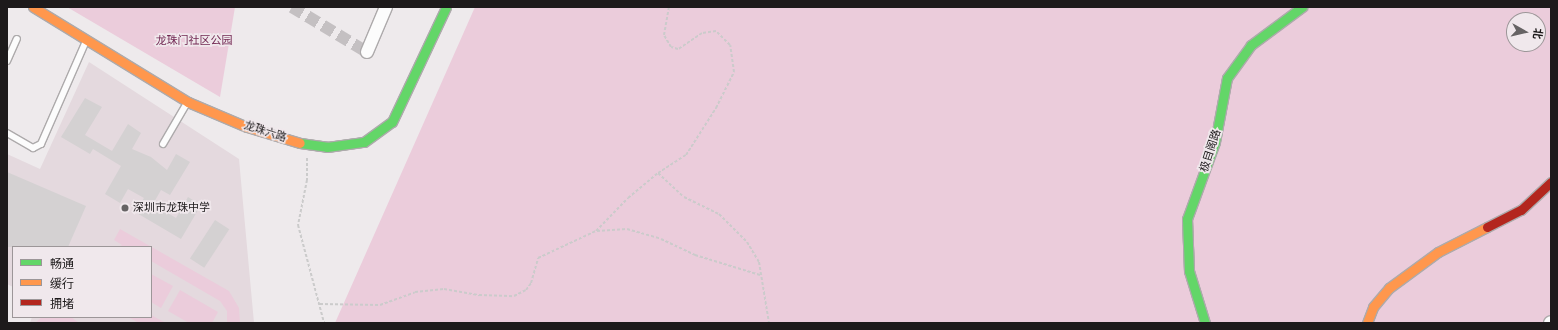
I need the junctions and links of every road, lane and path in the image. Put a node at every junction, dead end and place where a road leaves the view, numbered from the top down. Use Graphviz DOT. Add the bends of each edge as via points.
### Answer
graph roads {
  1 [pos="34,7"];
  2 [pos="386,7"];
  3 [pos="446,7"];
  4 [pos="670,7"];
  5 [pos="1302,7"];
  6 [pos="16,39"];
  7 [pos="87,40"];
  8 [pos="367,52"];
  9 [pos="7,61"];
  10 [pos="188,102"];
  11 [pos="7,133"];
  12 [pos="163,144"];
  13 [pos="308,145"];
  14 [pos="658,173"];
  15 [pos="1551,182"];
  16 [pos="596,231"];
  17 [pos="760,275"];
  18 [pos="320,304"];
  19 [pos="324,323"];
  20 [pos="769,323"];
  21 [pos="1205,323"];
  22 [pos="1367,323"];
  1 -- 7 [label="street, 龙珠六路"];
  2 -- 8 [label="street"];
  3 -- 13 [label="street, 龙珠六路" via="392,122 364,142 327,147"];
  4 -- 14 [label="path" via="664,35 671,47 678,49 702,33 716,31 730,46 734,72 716,108 686,155"];
  5 -- 21 [label="street, 极目阁路" via="1251,45 1227,78 1215,142 1187,219 1189,271"];
  6 -- 9 [label="lane"];
  7 -- 10 [label="street, 龙珠六路"];
  7 -- 11 [label="lane" via="41,144 33,148"];
  10 -- 12 [label="lane"];
  10 -- 13 [label="street, 龙珠六路" via="247,126"];
  13 -- 18 [label="path" via="306,180 298,225"];
  14 -- 16 [label="path"];
  14 -- 17 [label="path" via="684,197 719,214 729,223 759,262"];
  15 -- 22 [label="street" via="1521,210 1438,252 1389,288 1372,307"];
  16 -- 17 [label="path" via="627,229 661,239 695,255"];
  16 -- 18 [label="path" via="538,258 531,283 526,290 514,296 479,295 444,289 415,292 380,305"];
  17 -- 20 [label="path"];
  18 -- 19 [label="path"];
}
